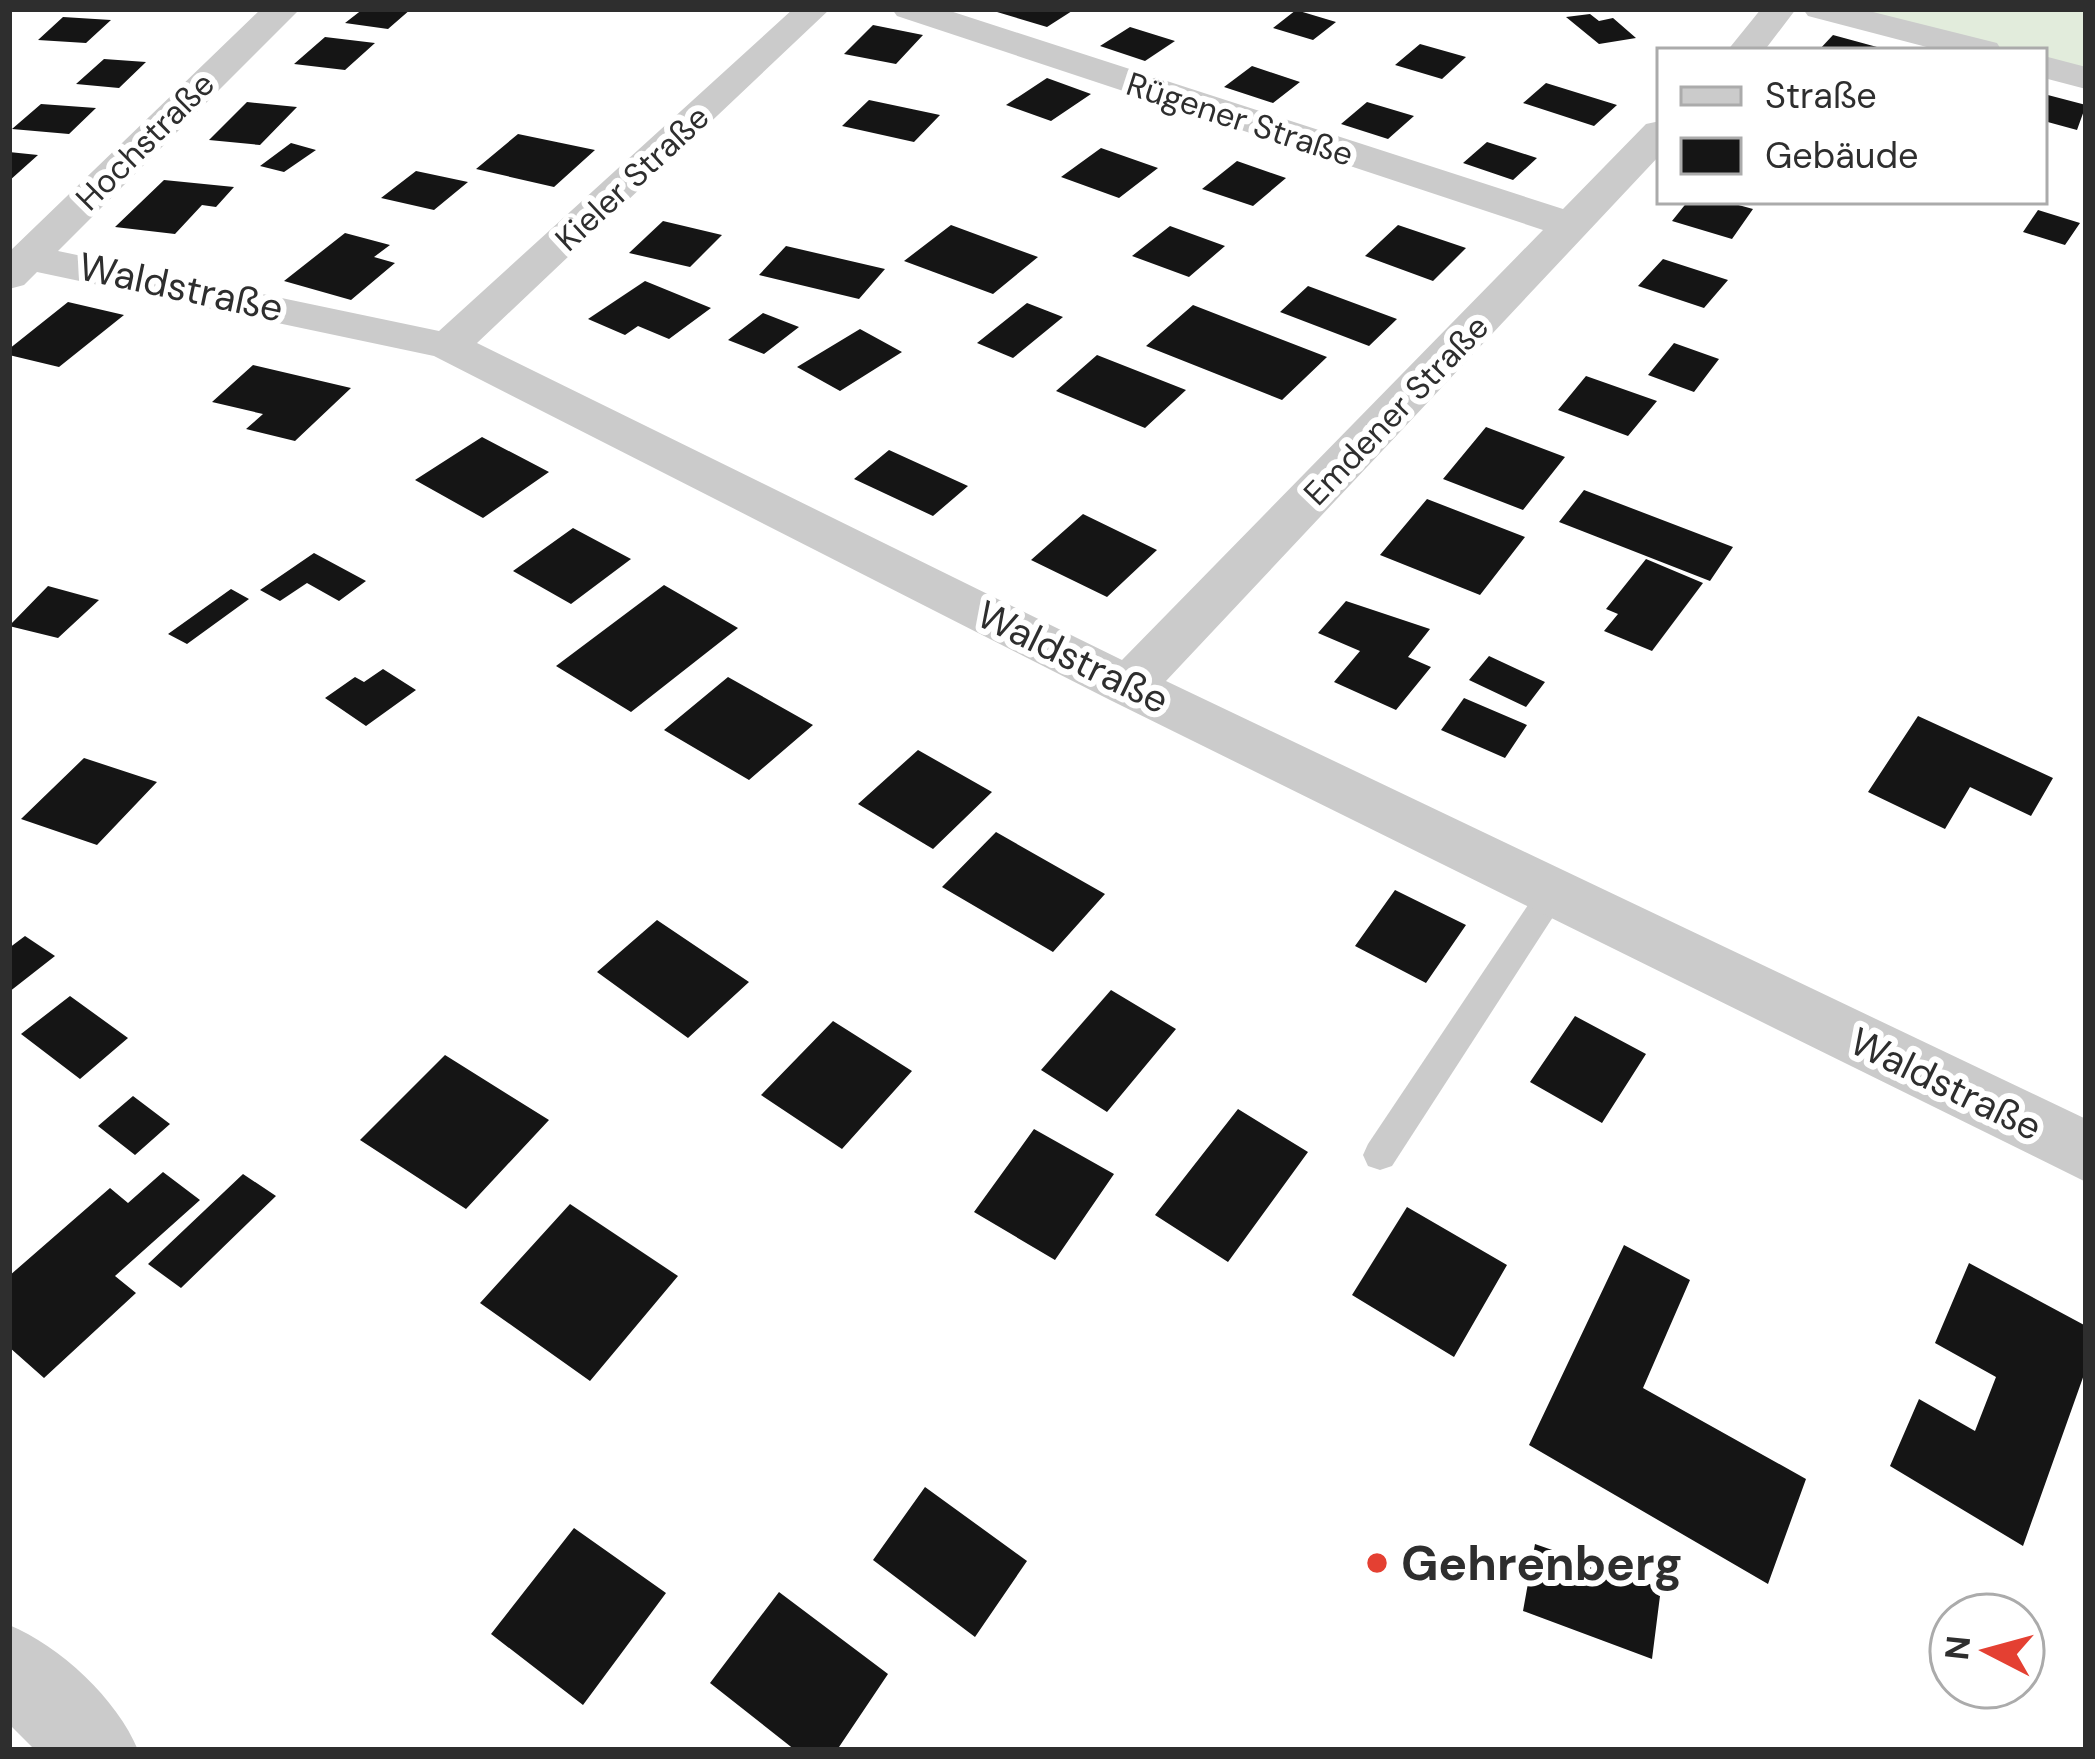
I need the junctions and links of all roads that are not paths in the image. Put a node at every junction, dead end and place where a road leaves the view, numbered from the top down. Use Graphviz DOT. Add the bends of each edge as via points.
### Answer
graph roads {
  1 [pos="283,9"];
  2 [pos="814,9"];
  3 [pos="908,9"];
  4 [pos="1779,9"];
  5 [pos="1820,9"];
  6 [pos="1747,48"];
  7 [pos="1972,48"];
  8 [pos="2047,68"];
  9 [pos="2086,78"];
  10 [pos="1657,135"];
  11 [pos="1573,226"];
  12 [pos="19,267"];
  13 [pos="448,346"];
  14 [pos="1130,686"];
  15 [pos="1553,892"];
  16 [pos="2086,1152"];
  17 [pos="1380,1155"];
  18 [pos="9,1666"];
  19 [pos="95,1750"];
  1 -- 12 [label="street, Hochstraße"];
  2 -- 13 [label="street, Kieler Straße"];
  3 -- 11 [label="street, Rügener Straße"];
  4 -- 6 [label="street"];
  5 -- 7 [label="street"];
  8 -- 9 [label="street"];
  10 -- 11 [label="street, Emdener Straße"];
  11 -- 14 [label="street, Emdener Straße"];
  12 -- 13 [label="street, Waldstraße"];
  13 -- 14 [label="street, Waldstraße"];
  14 -- 15 [label="street, Waldstraße"];
  15 -- 16 [label="street, Waldstraße"];
  15 -- 17 [label="lane"];
  18 -- 19 [label="street"];
}
